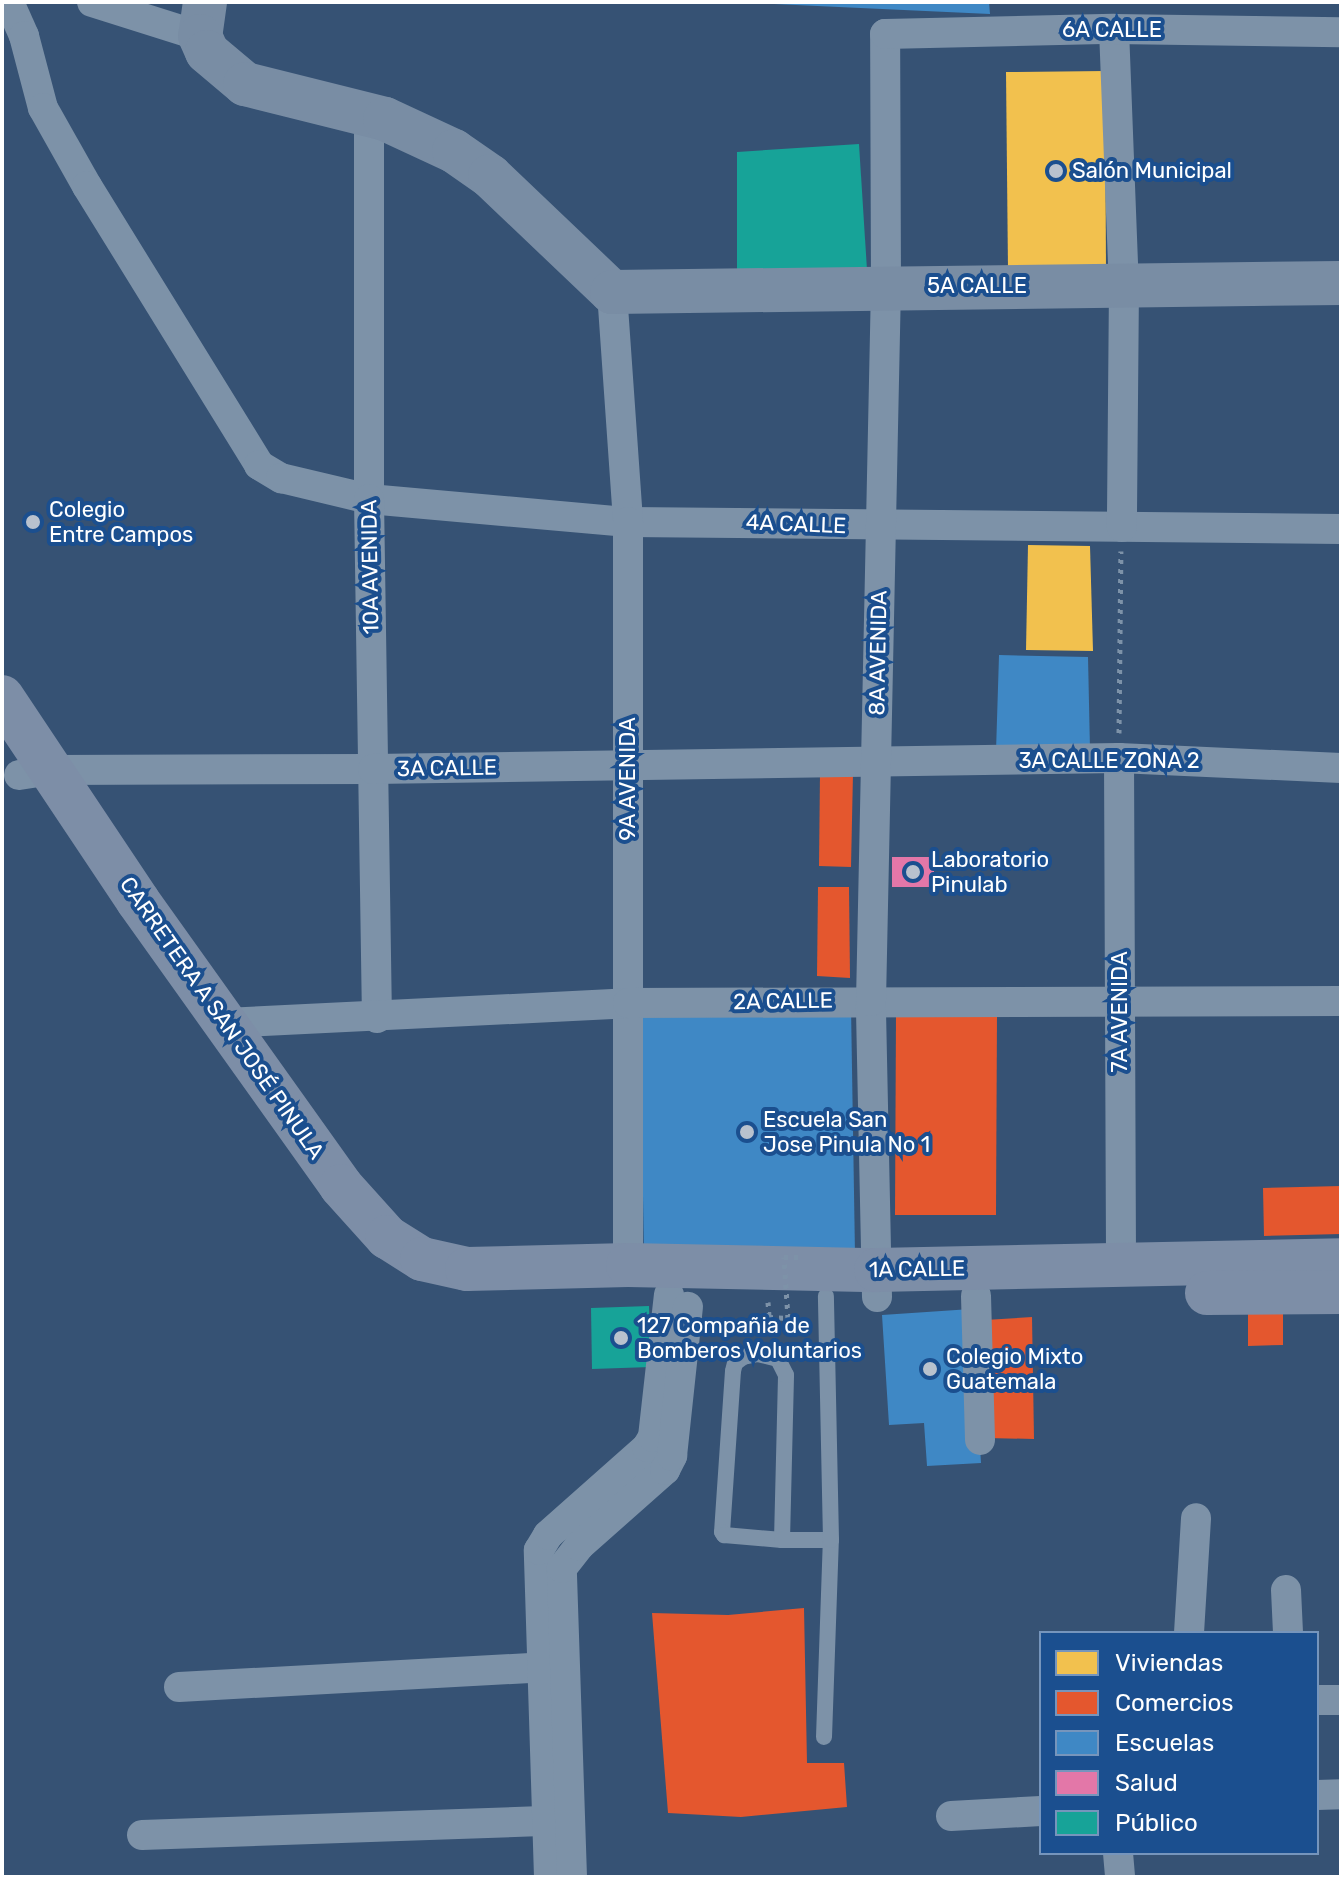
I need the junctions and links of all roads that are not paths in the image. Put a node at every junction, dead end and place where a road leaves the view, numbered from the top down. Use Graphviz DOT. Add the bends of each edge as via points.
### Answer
graph roads {
  1 [pos="9,2"];
  2 [pos="92,2"];
  3 [pos="202,19"];
  4 [pos="1114,29"];
  5 [pos="1341,32"];
  6 [pos="886,35"];
  7 [pos="369,115"];
  8 [pos="1341,283"];
  9 [pos="1124,285"];
  10 [pos="886,287"];
  11 [pos="612,292"];
  12 [pos="369,499"];
  13 [pos="628,522"];
  14 [pos="881,526"];
  15 [pos="1122,527"];
  16 [pos="1341,529"];
  17 [pos="2,697"];
  18 [pos="1119,758"];
  19 [pos="876,764"];
  20 [pos="24,765"];
  21 [pos="628,765"];
  22 [pos="1341,768"];
  23 [pos="373,769"];
  24 [pos="871,1001"];
  25 [pos="1120,1001"];
  26 [pos="1341,1001"];
  27 [pos="628,1003"];
  28 [pos="377,1018"];
  29 [pos="225,1023"];
  30 [pos="1341,1260"];
  31 [pos="628,1265"];
  32 [pos="1121,1265"];
  33 [pos="493,1280"];
  34 [pos="976,1282"];
  35 [pos="877,1284"];
  36 [pos="1341,1292"];
  37 [pos="680,1295"];
  38 [pos="826,1296"];
  39 [pos="980,1440"];
  40 [pos="1196,1518"];
  41 [pos="782,1540"];
  42 [pos="831,1540"];
  43 [pos="1286,1590"];
  44 [pos="1189,1631"];
  45 [pos="1288,1631"];
  46 [pos="543,1667"];
  47 [pos="179,1687"];
  48 [pos="1319,1700"];
  49 [pos="1341,1700"];
  50 [pos="824,1737"];
  51 [pos="1341,1794"];
  52 [pos="1319,1795"];
  53 [pos="1039,1811"];
  54 [pos="951,1816"];
  55 [pos="560,1819"];
  56 [pos="142,1835"];
  57 [pos="1118,1855"];
  58 [pos="549,1877"];
  59 [pos="572,1877"];
  60 [pos="1120,1877"];
  1 -- 12 [label="street, 4A CALLE" via="43,108 259,465 281,478"];
  2 -- 3 [label="street"];
  3 -- 7 [label="street" via="207,52 245,84"];
  4 -- 5 [label="street, 6A CALLE"];
  4 -- 6 [label="street, 6A CALLE"];
  4 -- 9 [label="street"];
  6 -- 10 [label="street, 8A AVENIDA"];
  7 -- 11 [label="street" via="419,133 490,176"];
  7 -- 12 [label="street, 10A AVENIDA"];
  8 -- 9 [label="street, 5A CALLE"];
  9 -- 10 [label="street, 5A CALLE"];
  9 -- 15 [label="street"];
  10 -- 11 [label="street, 5A CALLE"];
  10 -- 14 [label="street, 8A AVENIDA"];
  11 -- 13 [label="street, 9A AVENIDA"];
  12 -- 13 [label="street, 4A CALLE"];
  12 -- 23 [label="street, 10A AVENIDA"];
  13 -- 14 [label="street, 4A CALLE"];
  13 -- 21 [label="street, 9A AVENIDA"];
  14 -- 15 [label="street, 4A CALLE"];
  14 -- 19 [label="street, 8A AVENIDA"];
  15 -- 16 [label="street, 4A CALLE"];
  17 -- 20 [label="main road, CARRETERA A SAN JOSÉ PINULA"];
  18 -- 19 [label="street, 3A CALLE ZONA 2"];
  18 -- 22 [label="street, 3A CALLE ZONA 2"];
  18 -- 25 [label="street, 7A AVENIDA"];
  19 -- 21 [label="street, 3A CALLE"];
  19 -- 24 [label="street, 8A AVENIDA"];
  20 -- 23 [label="street, 3A CALLE"];
  20 -- 29 [label="main road, CARRETERA A SAN JOSÉ PINULA" via="138,901"];
  20 -- 33 [label="main road, CARRETERA A SAN JOSÉ PINULA" via="116,917 351,1241 377,1265 414,1284 445,1292"];
  21 -- 23 [label="street, 3A CALLE"];
  21 -- 27 [label="street, 9A AVENIDA"];
  23 -- 28 [label="street, 10A AVENIDA"];
  24 -- 25 [label="street, 2A CALLE"];
  24 -- 27 [label="street, 2A CALLE"];
  24 -- 35 [label="street, 8A AVENIDA"];
  25 -- 26 [label="street, 2A CALLE"];
  25 -- 32 [label="street, 7A AVENIDA"];
  27 -- 28 [label="street, 2A CALLE"];
  27 -- 31 [label="street, 9A AVENIDA"];
  28 -- 29 [label="street, 2A CALLE"];
  29 -- 33 [label="main road, CARRETERA A SAN JOSÉ PINULA" via="349,1196 387,1237 435,1265"];
  30 -- 32 [label="main road, 1A CALLE"];
  31 -- 33 [label="main road, 1A CALLE"];
  31 -- 35 [label="main road, 1A CALLE"];
  32 -- 34 [label="main road, 1A CALLE"];
  33 -- 37 [label="main road, 1A CALLE"];
  34 -- 35 [label="main road, 1A CALLE"];
  34 -- 36 [label="main road, 1A CALLE"];
  34 -- 39 [label="street"];
  35 -- 38 [label="main road, 1A CALLE"];
  37 -- 38 [label="main road, 1A CALLE" via="769,1306"];
  37 -- 46 [label="street" via="653,1437 548,1535 539,1550"];
  37 -- 55 [label="street" via="672,1456 665,1470 579,1546 562,1568"];
  38 -- 42 [label="lane"];
  40 -- 44 [label="street"];
  41 -- 41 [label="lane" via="722,1532 733,1371 743,1357 758,1354 778,1359 786,1375"];
  41 -- 42 [label="lane"];
  42 -- 50 [label="lane"];
  43 -- 45 [label="street"];
  46 -- 47 [label="street"];
  46 -- 55 [label="street"];
  48 -- 49 [label="street"];
  51 -- 52 [label="street"];
  53 -- 54 [label="street"];
  55 -- 56 [label="street"];
  55 -- 58 [label="street"];
  55 -- 59 [label="street"];
  57 -- 60 [label="street"];
}
